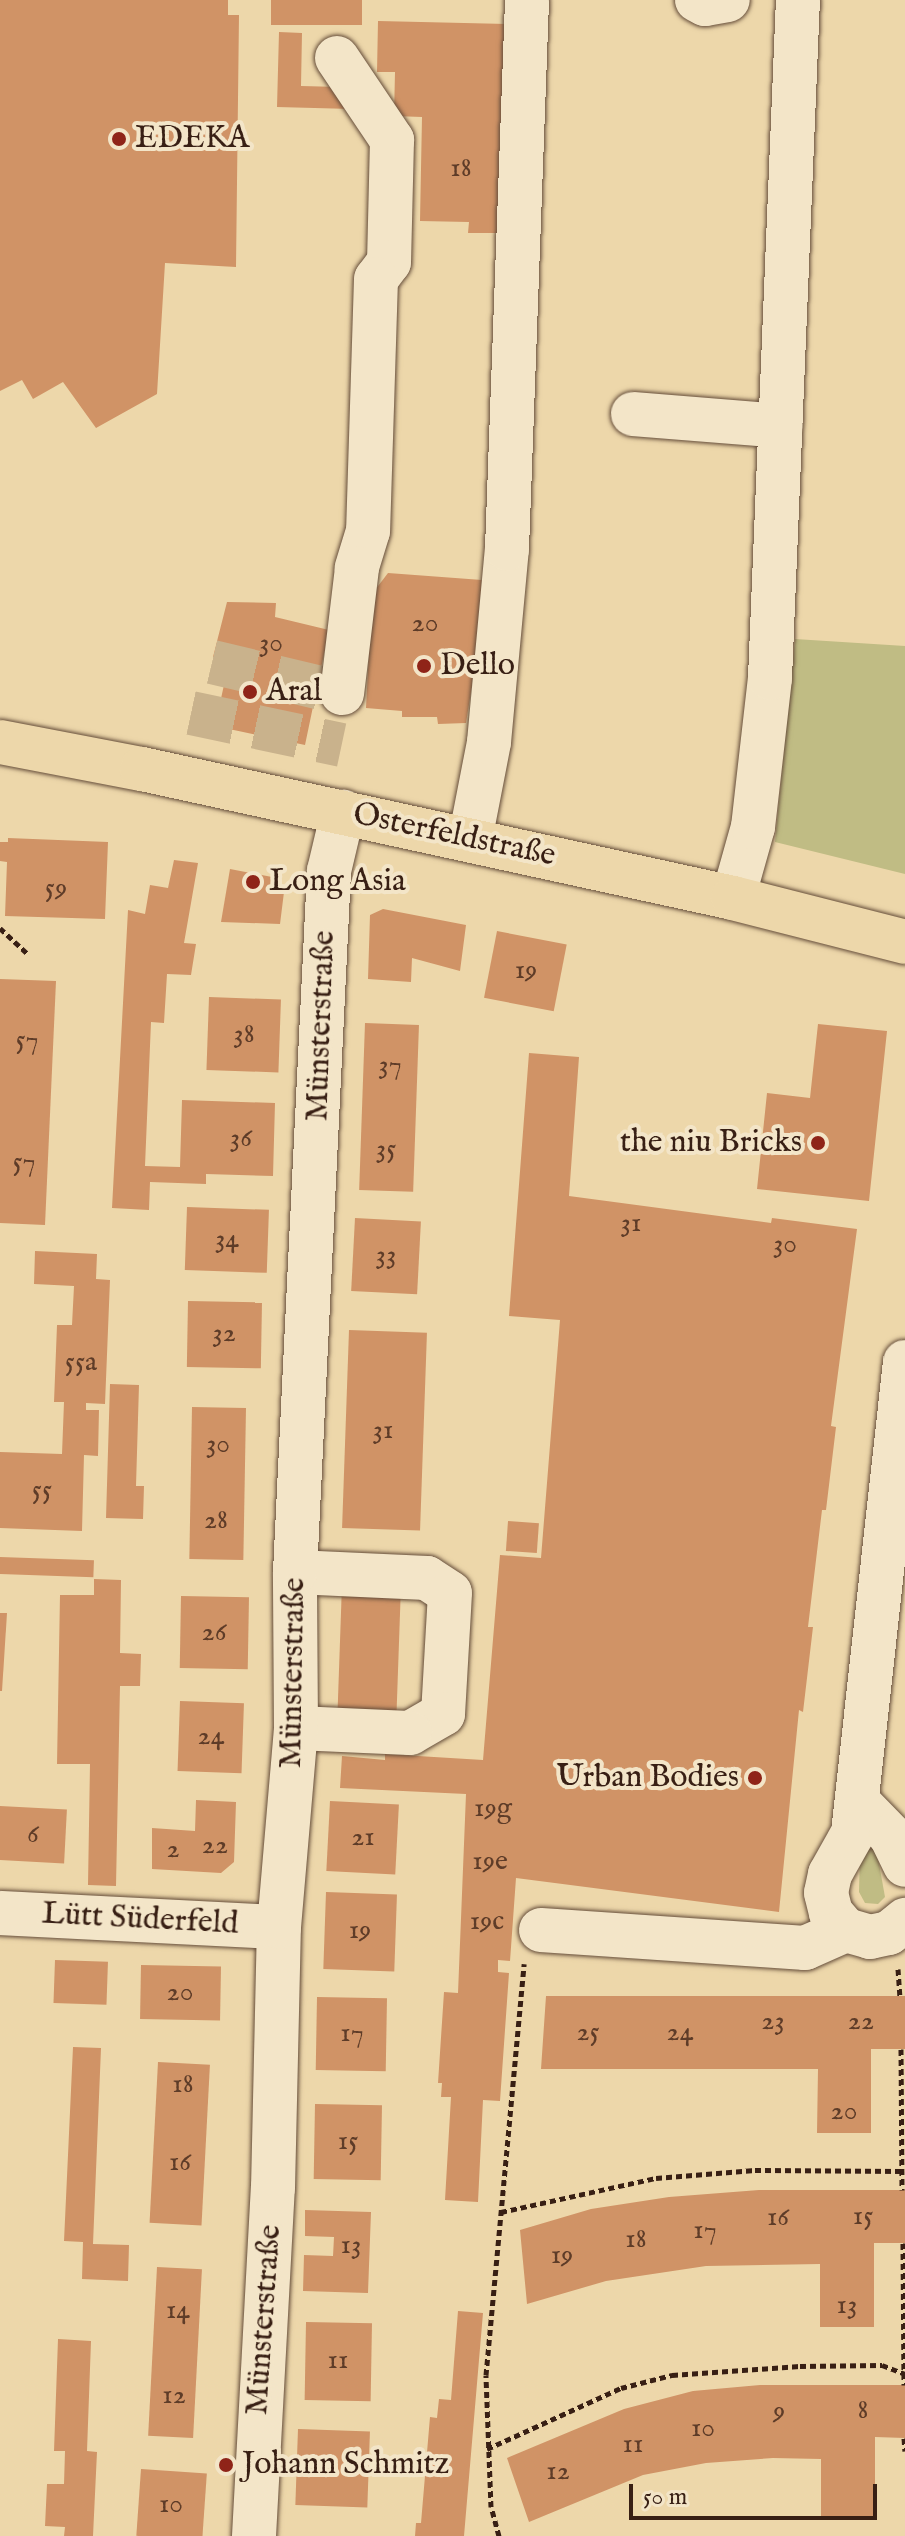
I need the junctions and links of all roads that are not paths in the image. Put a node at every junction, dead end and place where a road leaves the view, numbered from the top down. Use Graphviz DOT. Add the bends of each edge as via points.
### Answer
graph roads {
  1 [pos="527,0"];
  2 [pos="697,0"];
  3 [pos="728,0"];
  4 [pos="798,0"];
  5 [pos="337,58"];
  6 [pos="633,414"];
  7 [pos="781,426"];
  8 [pos="342,693"];
  9 [pos="0,742"];
  10 [pos="343,812"];
  11 [pos="470,840"];
  12 [pos="733,898"];
  13 [pos="905,942"];
  14 [pos="905,1362"];
  15 [pos="295,1572"];
  16 [pos="296,1728"];
  17 [pos="857,1801"];
  18 [pos="905,1865"];
  19 [pos="0,1913"];
  20 [pos="905,1920"];
  21 [pos="279,1927"];
  22 [pos="541,1930"];
  23 [pos="846,1930"];
  24 [pos="254,2536"];
  1 -- 11 [label="street" via="507,549 489,742"];
  2 -- 3 [label="street"];
  4 -- 7 [label="street"];
  5 -- 8 [label="street" via="392,140 389,262 376,279 368,531 357,568"];
  6 -- 7 [label="street"];
  7 -- 12 [label="street" via="770,678 753,827"];
  9 -- 10 [label="main road, Osterfeldstraße"];
  10 -- 11 [label="main road, Osterfeldstraße"];
  10 -- 15 [label="street, Münsterstraße" via="329,871"];
  11 -- 12 [label="main road, Osterfeldstraße"];
  12 -- 13 [label="main road, Osterfeldstraße"];
  14 -- 17 [label="street"];
  15 -- 16 [label="street, Münsterstraße"];
  15 -- 16 [label="street" via="427,1578 450,1593 443,1714 410,1733"];
  16 -- 21 [label="street, Münsterstraße"];
  17 -- 18 [label="street" via="891,1836"];
  17 -- 23 [label="street" via="853,1833 830,1874 826,1893 831,1913"];
  19 -- 21 [label="street, Lütt Süderfeld"];
  20 -- 23 [label="street" via="889,1933 870,1937"];
  21 -- 24 [label="street, Münsterstraße" via="273,2188"];
  22 -- 23 [label="street" via="805,1948"];
}
